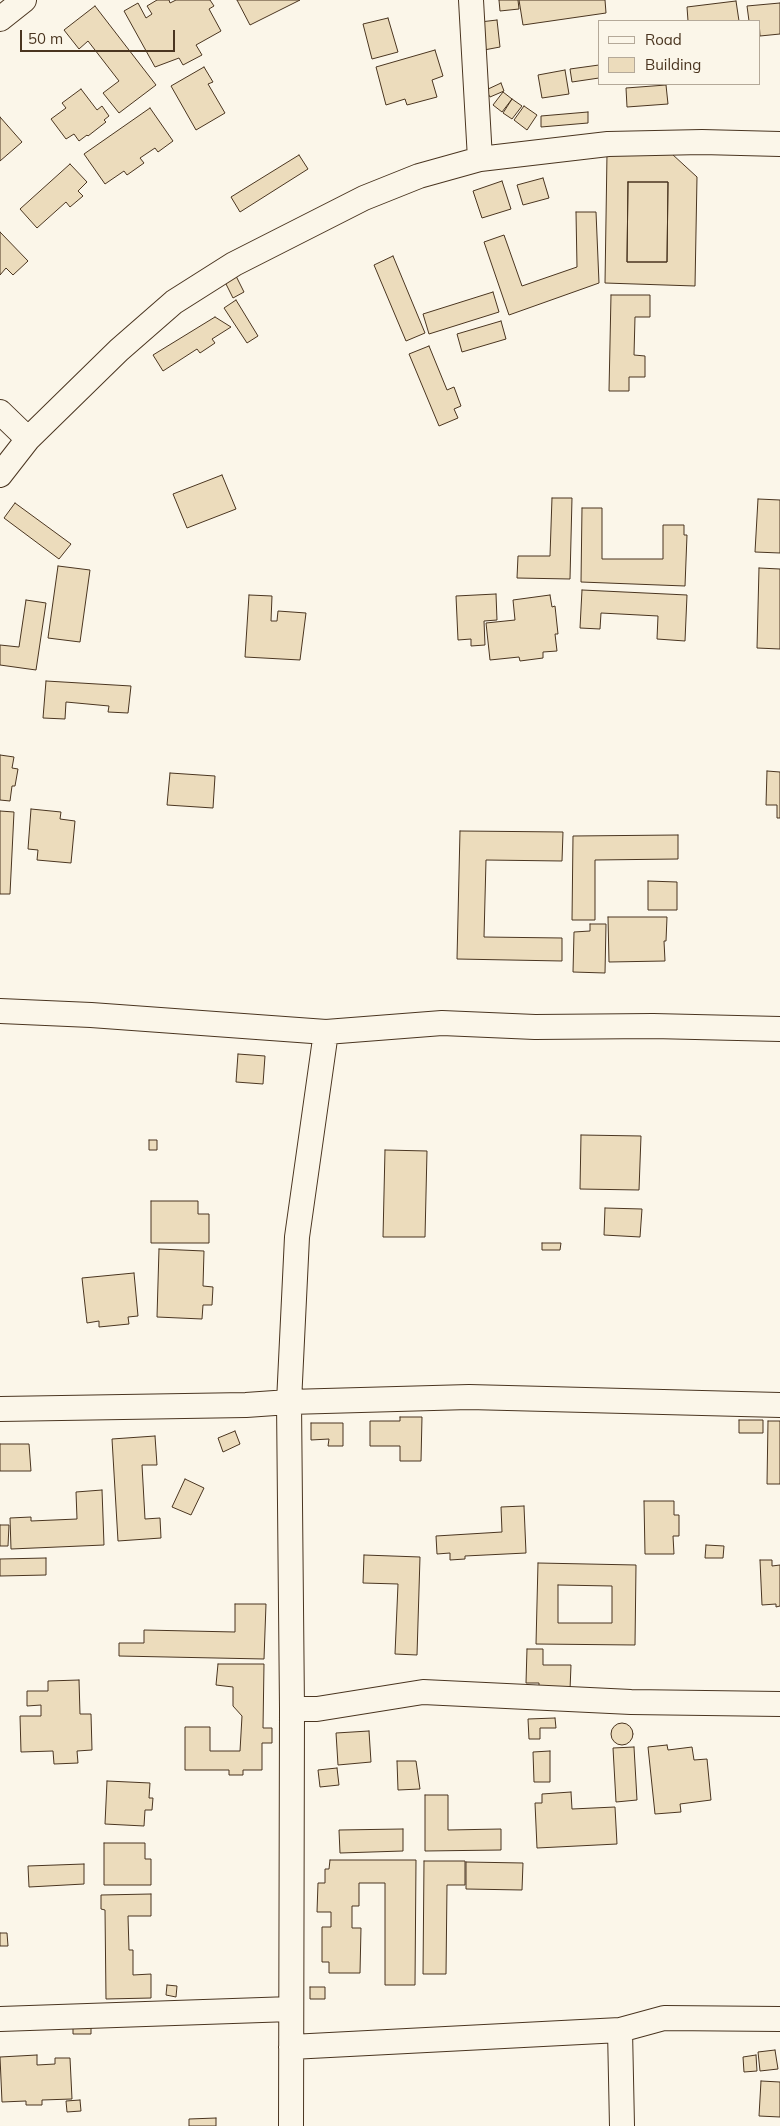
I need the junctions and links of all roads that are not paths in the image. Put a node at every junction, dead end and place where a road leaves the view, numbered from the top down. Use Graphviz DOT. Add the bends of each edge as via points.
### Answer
graph roads {
  1 [pos="24,0"];
  2 [pos="471,0"];
  3 [pos="0,19"];
  4 [pos="780,144"];
  5 [pos="480,159"];
  6 [pos="0,412"];
  7 [pos="28,439"];
  8 [pos="0,475"];
  9 [pos="0,1011"];
  10 [pos="780,1029"];
  11 [pos="326,1032"];
  12 [pos="289,1402"];
  13 [pos="780,1405"];
  14 [pos="0,1410"];
  15 [pos="780,1704"];
  16 [pos="292,1709"];
  17 [pos="291,2009"];
  18 [pos="0,2019"];
  19 [pos="780,2019"];
  20 [pos="620,2030"];
  21 [pos="291,2047"];
  22 [pos="291,2126"];
  23 [pos="622,2126"];
  1 -- 3 [label="street"];
  2 -- 5 [label="street"];
  4 -- 5 [label="street" via="608,144"];
  5 -- 7 [label="street" via="419,176 364,198 234,264 174,302 119,350"];
  6 -- 7 [label="street"];
  7 -- 8 [label="street"];
  9 -- 11 [label="street"];
  10 -- 11 [label="street" via="442,1023"];
  11 -- 12 [label="street" via="297,1237"];
  12 -- 13 [label="street" via="469,1397"];
  12 -- 14 [label="street"];
  12 -- 16 [label="street"];
  15 -- 16 [label="street" via="631,1702 423,1692 317,1709"];
  16 -- 17 [label="street"];
  17 -- 18 [label="street"];
  17 -- 21 [label="street"];
  19 -- 20 [label="street" via="664,2018"];
  20 -- 21 [label="street"];
  20 -- 23 [label="street"];
  21 -- 22 [label="street"];
}
